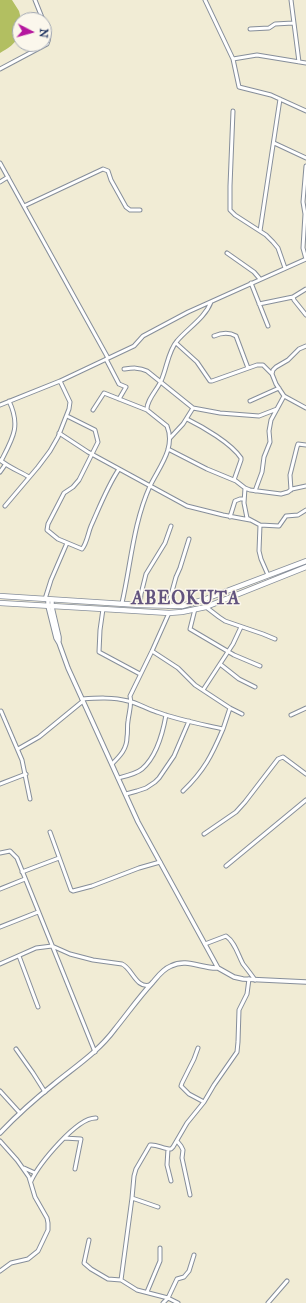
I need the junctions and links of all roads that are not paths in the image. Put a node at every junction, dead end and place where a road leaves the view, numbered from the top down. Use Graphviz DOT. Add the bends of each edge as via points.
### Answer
graph roads {
  1 [pos="35,0"];
  2 [pos="205,0"];
  3 [pos="291,0"];
  4 [pos="40,12"];
  5 [pos="293,23"];
  6 [pos="250,29"];
  7 [pos="32,52"];
  8 [pos="233,59"];
  9 [pos="299,62"];
  10 [pos="306,63"];
  11 [pos="0,69"];
  12 [pos="280,99"];
  13 [pos="233,110"];
  14 [pos="306,111"];
  15 [pos="274,143"];
  16 [pos="306,158"];
  17 [pos="0,163"];
  18 [pos="306,166"];
  19 [pos="8,177"];
  20 [pos="0,182"];
  21 [pos="24,206"];
  22 [pos="140,210"];
  23 [pos="260,231"];
  24 [pos="227,253"];
  25 [pos="306,259"];
  26 [pos="285,268"];
  27 [pos="260,279"];
  28 [pos="251,283"];
  29 [pos="306,289"];
  30 [pos="293,297"];
  31 [pos="211,302"];
  32 [pos="259,304"];
  33 [pos="306,315"];
  34 [pos="268,326"];
  35 [pos="214,336"];
  36 [pos="176,343"];
  37 [pos="306,346"];
  38 [pos="107,358"];
  39 [pos="248,368"];
  40 [pos="124,369"];
  41 [pos="272,374"];
  42 [pos="60,381"];
  43 [pos="161,382"];
  44 [pos="279,388"];
  45 [pos="284,396"];
  46 [pos="118,399"];
  47 [pos="9,401"];
  48 [pos="250,401"];
  49 [pos="0,405"];
  50 [pos="193,408"];
  51 [pos="306,408"];
  52 [pos="277,409"];
  53 [pos="93,410"];
  54 [pos="147,410"];
  55 [pos="67,416"];
  56 [pos="187,419"];
  57 [pos="59,434"];
  58 [pos="170,438"];
  59 [pos="306,444"];
  60 [pos="168,449"];
  61 [pos="92,454"];
  62 [pos="1,460"];
  63 [pos="5,465"];
  64 [pos="119,469"];
  65 [pos="0,472"];
  66 [pos="29,477"];
  67 [pos="234,480"];
  68 [pos="150,486"];
  69 [pos="306,486"];
  70 [pos="245,488"];
  71 [pos="290,490"];
  72 [pos="255,491"];
  73 [pos="244,499"];
  74 [pos="5,506"];
  75 [pos="306,510"];
  76 [pos="230,517"];
  77 [pos="250,520"];
  78 [pos="260,525"];
  79 [pos="171,526"];
  80 [pos="189,539"];
  81 [pos="67,543"];
  82 [pos="306,561"];
  83 [pos="306,567"];
  84 [pos="269,576"];
  85 [pos="0,596"];
  86 [pos="48,600"];
  87 [pos="0,603"];
  88 [pos="122,603"];
  89 [pos="140,605"];
  90 [pos="168,606"];
  91 [pos="206,606"];
  92 [pos="50,607"];
  93 [pos="103,609"];
  94 [pos="195,609"];
  95 [pos="169,612"];
  96 [pos="241,627"];
  97 [pos="275,639"];
  98 [pos="152,651"];
  99 [pos="228,652"];
  100 [pos="220,664"];
  101 [pos="260,666"];
  102 [pos="140,674"];
  103 [pos="255,687"];
  104 [pos="203,690"];
  105 [pos="82,700"];
  106 [pos="131,702"];
  107 [pos="230,708"];
  108 [pos="306,708"];
  109 [pos="1,711"];
  110 [pos="242,714"];
  111 [pos="166,715"];
  112 [pos="291,715"];
  113 [pos="189,721"];
  114 [pos="223,729"];
  115 [pos="18,749"];
  116 [pos="112,764"];
  117 [pos="26,774"];
  118 [pos="306,774"];
  119 [pos="118,778"];
  120 [pos="0,784"];
  121 [pos="183,791"];
  122 [pos="126,794"];
  123 [pos="30,798"];
  124 [pos="306,800"];
  125 [pos="50,832"];
  126 [pos="204,834"];
  127 [pos="0,853"];
  128 [pos="59,858"];
  129 [pos="160,862"];
  130 [pos="226,866"];
  131 [pos="22,872"];
  132 [pos="25,879"];
  133 [pos="0,889"];
  134 [pos="38,912"];
  135 [pos="0,927"];
  136 [pos="205,944"];
  137 [pos="52,946"];
  138 [pos="19,956"];
  139 [pos="214,962"];
  140 [pos="0,964"];
  141 [pos="211,968"];
  142 [pos="218,968"];
  143 [pos="249,979"];
  144 [pos="255,980"];
  145 [pos="306,982"];
  146 [pos="150,985"];
  147 [pos="38,1007"];
  148 [pos="198,1048"];
  149 [pos="16,1049"];
  150 [pos="95,1052"];
  151 [pos="0,1092"];
  152 [pos="45,1092"];
  153 [pos="204,1102"];
  154 [pos="20,1113"];
  155 [pos="96,1118"];
  156 [pos="0,1132"];
  157 [pos="64,1138"];
  158 [pos="0,1141"];
  159 [pos="176,1141"];
  160 [pos="168,1149"];
  161 [pos="23,1168"];
  162 [pos="75,1169"];
  163 [pos="35,1173"];
  164 [pos="31,1181"];
  165 [pos="171,1181"];
  166 [pos="190,1195"];
  167 [pos="132,1198"];
  168 [pos="158,1207"];
  169 [pos="89,1240"];
  170 [pos="160,1248"];
  171 [pos="194,1255"];
  172 [pos="0,1271"];
  173 [pos="121,1280"];
  174 [pos="287,1281"];
  175 [pos="146,1292"];
  176 [pos="168,1298"];
  177 [pos="163,1303"];
  178 [pos="178,1303"];
  179 [pos="268,1303"];
  1 -- 4 [label="street"];
  2 -- 8 [label="street"];
  3 -- 5 [label="street"];
  5 -- 6 [label="street"];
  5 -- 9 [label="street"];
  7 -- 11 [label="street"];
  8 -- 9 [label="street" via="257,55"];
  8 -- 12 [label="street" via="239,87"];
  9 -- 10 [label="street"];
  12 -- 14 [label="street"];
  12 -- 15 [label="street"];
  13 -- 23 [label="street" via="230,210"];
  15 -- 16 [label="street"];
  15 -- 23 [label="street"];
  17 -- 19 [label="street"];
  18 -- 25 [label="street" via="303,202 303,248"];
  19 -- 20 [label="street"];
  19 -- 21 [label="street"];
  21 -- 22 [label="street" via="103,169 108,171 126,207 130,210"];
  21 -- 38 [label="street"];
  23 -- 26 [label="street" via="278,248"];
  24 -- 27 [label="street"];
  25 -- 26 [label="street"];
  26 -- 27 [label="street"];
  27 -- 28 [label="street"];
  28 -- 31 [label="street"];
  28 -- 32 [label="street"];
  29 -- 30 [label="street"];
  30 -- 32 [label="street"];
  30 -- 33 [label="street"];
  31 -- 36 [label="street"];
  31 -- 38 [label="street" via="152,331 134,346"];
  32 -- 34 [label="street"];
  35 -- 39 [label="street" via="228,333 236,336"];
  36 -- 39 [label="street" via="197,362 210,381"];
  36 -- 43 [label="street"];
  37 -- 41 [label="street" via="276,367"];
  38 -- 42 [label="street"];
  38 -- 46 [label="street" via="119,384 126,387"];
  39 -- 41 [label="street" via="260,364"];
  40 -- 43 [label="street" via="143,369"];
  41 -- 44 [label="street"];
  42 -- 47 [label="street"];
  42 -- 55 [label="street" via="70,402"];
  43 -- 50 [label="street"];
  43 -- 54 [label="street" via="147,405"];
  44 -- 45 [label="street"];
  44 -- 48 [label="street"];
  45 -- 51 [label="street"];
  45 -- 52 [label="street"];
  46 -- 53 [label="street" via="104,393"];
  46 -- 54 [label="street"];
  47 -- 49 [label="street"];
  47 -- 62 [label="street" via="15,426"];
  50 -- 52 [label="street" via="259,416"];
  50 -- 56 [label="street"];
  52 -- 72 [label="street" via="271,420 270,442"];
  54 -- 58 [label="street" via="167,426"];
  55 -- 57 [label="street"];
  55 -- 61 [label="street" via="94,430 98,442"];
  56 -- 58 [label="street"];
  56 -- 67 [label="street" via="226,443 240,455 242,458"];
  57 -- 61 [label="street"];
  57 -- 66 [label="street" via="50,451"];
  58 -- 60 [label="street"];
  59 -- 71 [label="street" via="298,444 290,475"];
  60 -- 67 [label="street"];
  60 -- 68 [label="street"];
  61 -- 64 [label="street"];
  61 -- 81 [label="street" via="73,487 64,493 47,528 51,534"];
  62 -- 63 [label="street"];
  63 -- 65 [label="street"];
  63 -- 66 [label="street"];
  64 -- 68 [label="street"];
  64 -- 81 [label="street" via="111,481 84,547 80,549"];
  66 -- 74 [label="street"];
  67 -- 70 [label="street"];
  68 -- 76 [label="street" via="187,506"];
  68 -- 88 [label="street" via="133,540"];
  69 -- 71 [label="street"];
  70 -- 72 [label="street"];
  70 -- 73 [label="street"];
  71 -- 72 [label="street" via="281,494"];
  73 -- 76 [label="street" via="235,501"];
  73 -- 77 [label="street" via="245,514"];
  75 -- 78 [label="street" via="298,515 286,516 279,526"];
  76 -- 77 [label="street"];
  77 -- 78 [label="street"];
  78 -- 84 [label="street" via="259,550"];
  79 -- 89 [label="street" via="165,543 146,574"];
  80 -- 90 [label="street"];
  81 -- 86 [label="street" via="49,585"];
  82 -- 84 [label="highway"];
  83 -- 91 [label="highway"];
  84 -- 90 [label="highway" via="203,600 182,606"];
  85 -- 86 [label="highway"];
  86 -- 88 [label="highway"];
  86 -- 92 [label="street"];
  87 -- 92 [label="highway"];
  88 -- 89 [label="highway"];
  89 -- 90 [label="highway"];
  91 -- 94 [label="highway"];
  91 -- 96 [label="street" via="219,618"];
  92 -- 93 [label="highway"];
  92 -- 105 [label="street" via="56,638"];
  93 -- 95 [label="highway"];
  93 -- 102 [label="street" via="99,652"];
  94 -- 95 [label="highway"];
  94 -- 99 [label="street" via="190,629"];
  95 -- 98 [label="street"];
  96 -- 97 [label="street"];
  96 -- 99 [label="street"];
  98 -- 102 [label="street"];
  98 -- 104 [label="street" via="178,668"];
  99 -- 100 [label="street"];
  99 -- 101 [label="street"];
  100 -- 103 [label="street" via="239,679"];
  100 -- 104 [label="street"];
  102 -- 106 [label="street" via="130,696"];
  104 -- 107 [label="street"];
  105 -- 106 [label="street" via="100,697"];
  105 -- 115 [label="street" via="39,737"];
  105 -- 116 [label="street"];
  106 -- 111 [label="street"];
  106 -- 116 [label="street" via="126,744 121,755"];
  107 -- 110 [label="street"];
  107 -- 114 [label="street"];
  108 -- 112 [label="street"];
  109 -- 115 [label="street"];
  111 -- 113 [label="street"];
  111 -- 119 [label="street" via="161,738 145,765 141,770"];
  113 -- 114 [label="street"];
  113 -- 122 [label="street" via="174,756 159,778 146,788"];
  114 -- 121 [label="street" via="205,766"];
  115 -- 117 [label="street"];
  116 -- 119 [label="street"];
  117 -- 120 [label="street"];
  117 -- 123 [label="street"];
  118 -- 126 [label="street" via="283,757 278,759 236,812"];
  119 -- 122 [label="street"];
  122 -- 129 [label="street"];
  124 -- 130 [label="street"];
  125 -- 128 [label="street"];
  127 -- 131 [label="street" via="10,851 14,854"];
  128 -- 129 [label="street" via="73,891"];
  128 -- 131 [label="street"];
  129 -- 136 [label="street"];
  131 -- 132 [label="street"];
  132 -- 133 [label="street"];
  132 -- 134 [label="street"];
  134 -- 135 [label="street"];
  134 -- 137 [label="street"];
  136 -- 139 [label="street"];
  136 -- 144 [label="street" via="228,937"];
  137 -- 138 [label="street" via="36,948"];
  137 -- 146 [label="street" via="93,960 122,964 140,984"];
  137 -- 150 [label="street"];
  138 -- 140 [label="street"];
  138 -- 147 [label="street"];
  139 -- 141 [label="street"];
  139 -- 142 [label="street"];
  141 -- 142 [label="street"];
  141 -- 146 [label="street" via="191,963 173,965 166,968"];
  142 -- 143 [label="street" via="234,977"];
  143 -- 144 [label="street"];
  143 -- 153 [label="street" via="239,1010 237,1052"];
  144 -- 145 [label="street"];
  146 -- 150 [label="street" via="106,1042"];
  148 -- 153 [label="street" via="181,1086"];
  149 -- 152 [label="street"];
  150 -- 152 [label="street"];
  151 -- 154 [label="street"];
  152 -- 154 [label="street"];
  153 -- 159 [label="street"];
  154 -- 156 [label="street"];
  155 -- 157 [label="street" via="86,1121"];
  157 -- 162 [label="street" via="81,1139"];
  157 -- 163 [label="street"];
  158 -- 161 [label="street"];
  159 -- 160 [label="street"];
  159 -- 166 [label="street" via="183,1150 182,1158"];
  160 -- 165 [label="street" via="167,1165"];
  160 -- 167 [label="street" via="153,1144 148,1147 136,1169"];
  161 -- 163 [label="street"];
  161 -- 164 [label="street"];
  163 -- 164 [label="street"];
  164 -- 172 [label="street" via="35,1197 47,1218 48,1230 38,1251 32,1257 11,1263"];
  167 -- 168 [label="street"];
  167 -- 173 [label="street"];
  169 -- 173 [label="street" via="85,1264 102,1276"];
  170 -- 175 [label="street" via="160,1261"];
  171 -- 176 [label="street" via="189,1271 184,1278 177,1279"];
  173 -- 175 [label="street" via="137,1290"];
  174 -- 179 [label="street"];
  175 -- 176 [label="street"];
  176 -- 177 [label="street"];
  176 -- 178 [label="street"];
}
